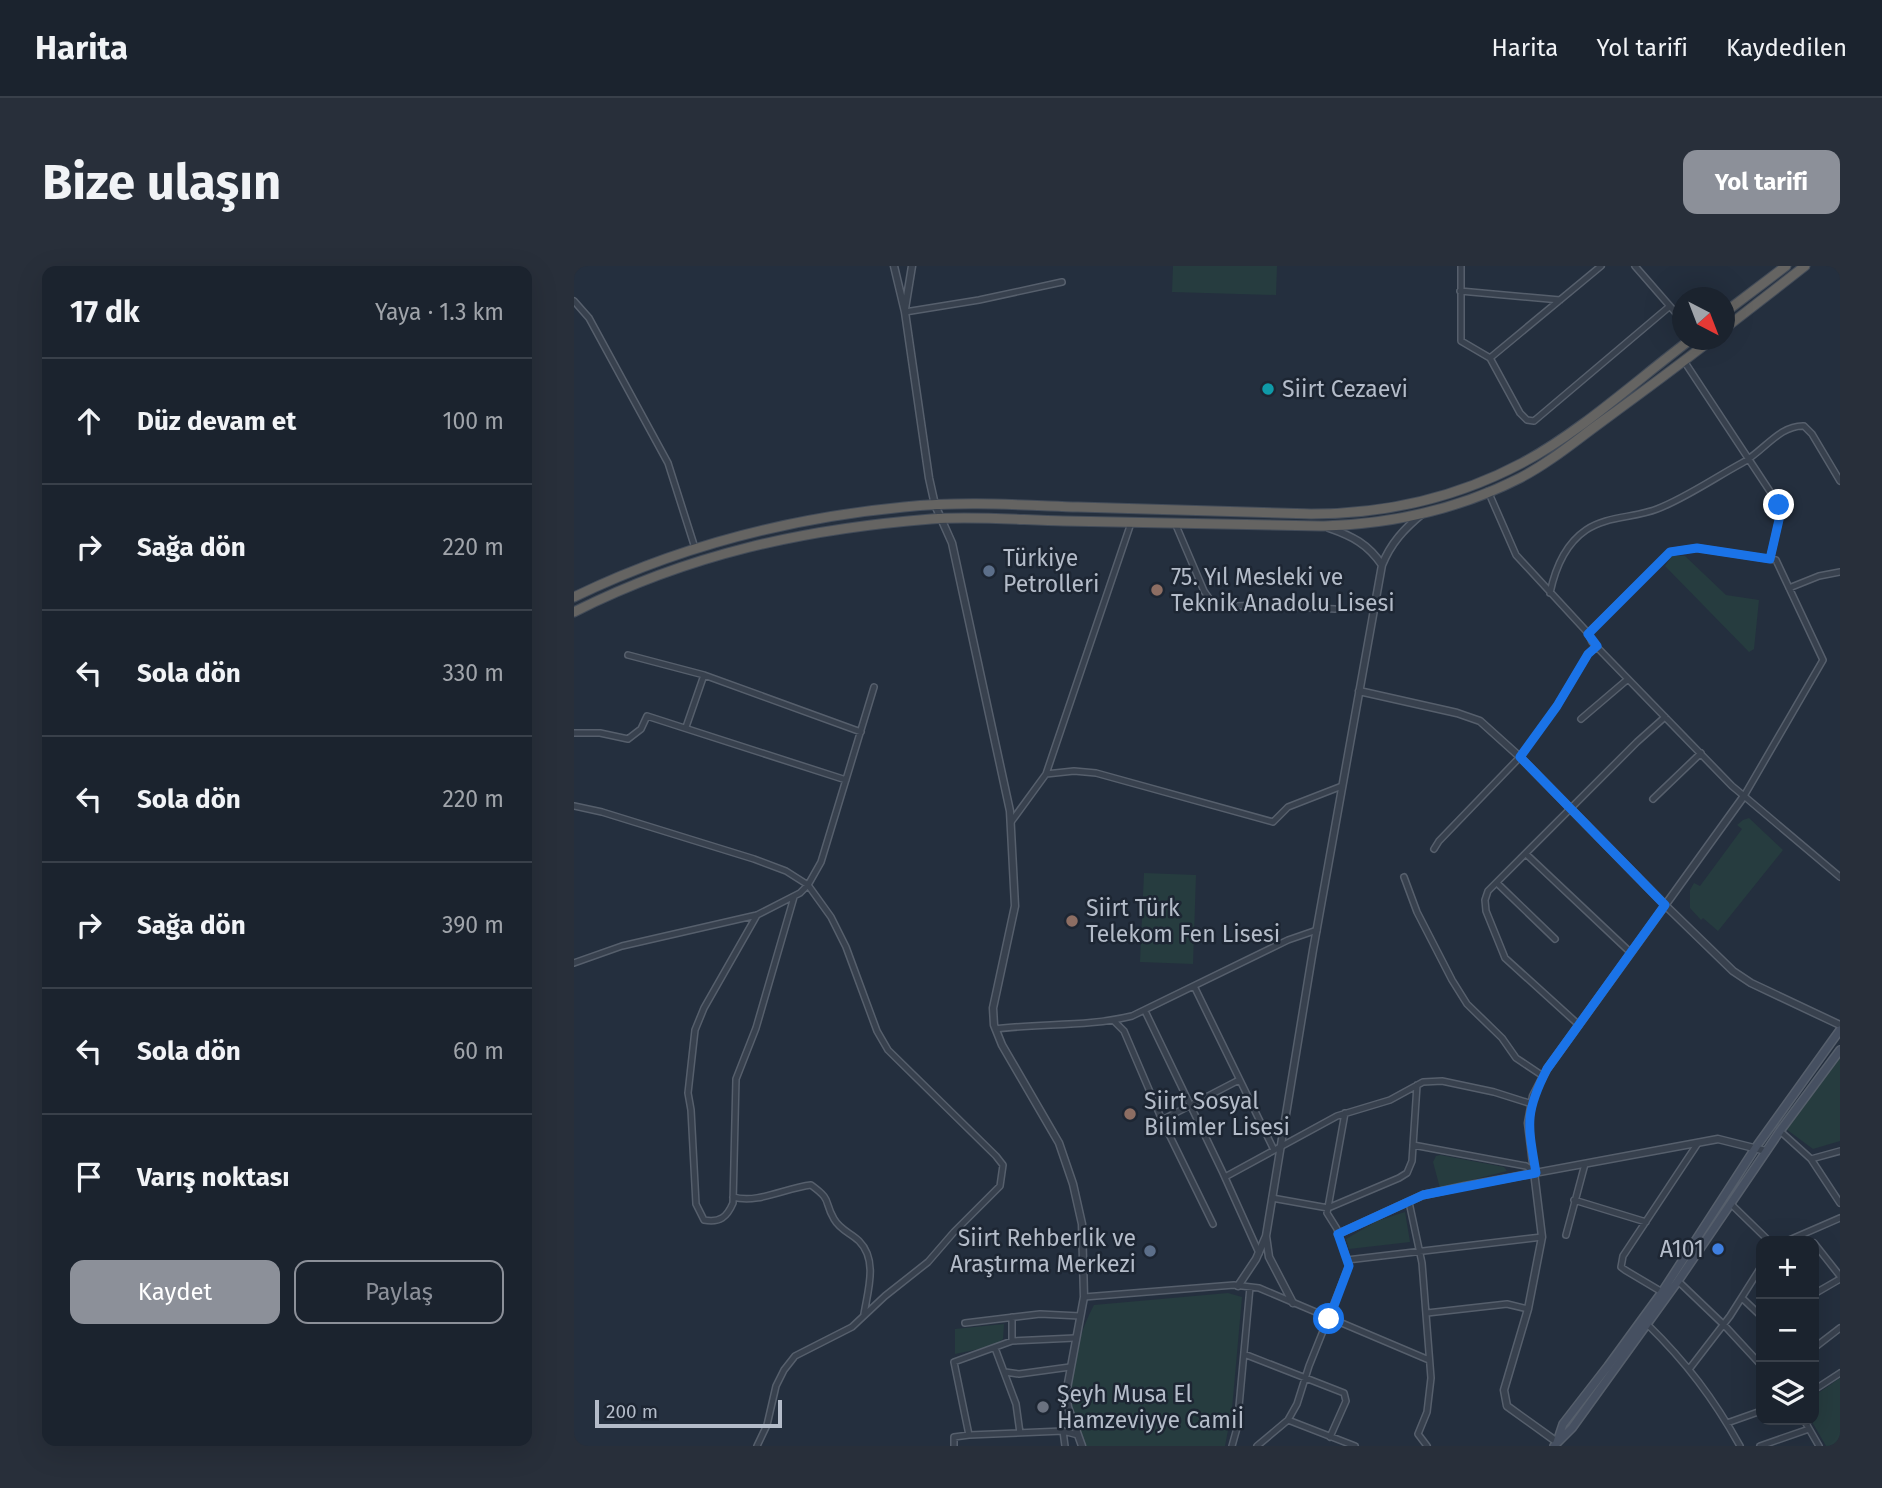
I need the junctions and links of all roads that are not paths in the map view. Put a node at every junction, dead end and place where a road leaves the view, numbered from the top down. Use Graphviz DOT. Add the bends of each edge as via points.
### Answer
graph roads {
  1 [pos="894,266"];
  2 [pos="912,266"];
  3 [pos="1461,266"];
  4 [pos="1601,266"];
  5 [pos="1635,266"];
  6 [pos="1786,266"];
  7 [pos="1805,266"];
  8 [pos="1062,282"];
  9 [pos="1460,290"];
  10 [pos="1560,300"];
  11 [pos="574,301"];
  12 [pos="1735,305"];
  13 [pos="1670,306"];
  14 [pos="1672,308"];
  15 [pos="905,312"];
  16 [pos="1735,320"];
  17 [pos="1677,350"];
  18 [pos="1699,350"];
  19 [pos="1490,358"];
  20 [pos="1684,361"];
  21 [pos="1749,459"];
  22 [pos="1840,481"];
  23 [pos="1488,491"];
  24 [pos="935,505"];
  25 [pos="1423,513"];
  26 [pos="943,519"];
  27 [pos="1131,523"];
  28 [pos="1175,523"];
  29 [pos="1324,526"];
  30 [pos="695,548"];
  31 [pos="1770,559"];
  32 [pos="1382,565"];
  33 [pos="1840,572"];
  34 [pos="1789,588"];
  35 [pos="1550,593"];
  36 [pos="574,597"];
  37 [pos="1335,609"];
  38 [pos="574,611"];
  39 [pos="1588,634"];
  40 [pos="1597,646"];
  41 [pos="628,654"];
  42 [pos="704,675"];
  43 [pos="1628,679"];
  44 [pos="874,687"];
  45 [pos="1359,691"];
  46 [pos="1665,717"];
  47 [pos="1581,719"];
  48 [pos="686,727"];
  49 [pos="861,732"];
  50 [pos="574,733"];
  51 [pos="1701,753"];
  52 [pos="1520,757"];
  53 [pos="1046,774"];
  54 [pos="846,780"];
  55 [pos="1342,786"];
  56 [pos="1744,796"];
  57 [pos="1653,799"];
  58 [pos="574,806"];
  59 [pos="1572,808"];
  60 [pos="1011,822"];
  61 [pos="1434,849"];
  62 [pos="1526,854"];
  63 [pos="1404,877"];
  64 [pos="1840,877"];
  65 [pos="1497,883"];
  66 [pos="808,885"];
  67 [pos="794,897"];
  68 [pos="1665,905"];
  69 [pos="757,915"];
  70 [pos="1317,930"];
  71 [pos="1555,939"];
  72 [pos="1630,952"];
  73 [pos="574,963"];
  74 [pos="1194,986"];
  75 [pos="1144,1011"];
  76 [pos="1113,1020"];
  77 [pos="1578,1025"];
  78 [pos="1840,1028"];
  79 [pos="996,1029"];
  80 [pos="1838,1040"];
  81 [pos="1840,1050"];
  82 [pos="1543,1076"];
  83 [pos="1239,1080"];
  84 [pos="1418,1084"];
  85 [pos="1191,1104"];
  86 [pos="1532,1104"];
  87 [pos="1345,1113"];
  88 [pos="1162,1120"];
  89 [pos="1780,1131"];
  90 [pos="1698,1143"];
  91 [pos="1413,1145"];
  92 [pos="1756,1147"];
  93 [pos="1277,1148"];
  94 [pos="1840,1150"];
  95 [pos="1766,1151"];
  96 [pos="1811,1159"];
  97 [pos="1584,1164"];
  98 [pos="1536,1173"];
  99 [pos="1225,1177"];
  100 [pos="733,1197"];
  101 [pos="1272,1198"];
  102 [pos="1574,1200"];
  103 [pos="1409,1202"];
  104 [pos="1840,1203"];
  105 [pos="1731,1204"];
  106 [pos="1328,1209"];
  107 [pos="1840,1218"];
  108 [pos="1646,1223"];
  109 [pos="1213,1224"];
  110 [pos="1338,1234"];
  111 [pos="1807,1234"];
  112 [pos="1566,1235"];
  113 [pos="1266,1236"];
  114 [pos="1764,1236"];
  115 [pos="1801,1236"];
  116 [pos="1542,1237"];
  117 [pos="1819,1250"];
  118 [pos="1418,1252"];
  119 [pos="1259,1253"];
  120 [pos="1347,1260"];
  121 [pos="1756,1275"];
  122 [pos="1840,1277"];
  123 [pos="1678,1281"];
  124 [pos="1238,1286"];
  125 [pos="1250,1287"];
  126 [pos="1819,1291"];
  127 [pos="1662,1292"];
  128 [pos="1084,1297"];
  129 [pos="1742,1298"];
  130 [pos="1293,1303"];
  131 [pos="1528,1308"];
  132 [pos="1756,1311"];
  133 [pos="1427,1313"];
  134 [pos="864,1315"];
  135 [pos="1080,1316"];
  136 [pos="1012,1317"];
  137 [pos="1329,1319"];
  138 [pos="965,1323"];
  139 [pos="1647,1324"];
  140 [pos="1724,1325"];
  141 [pos="1840,1328"];
  142 [pos="1075,1338"];
  143 [pos="1013,1341"];
  144 [pos="1819,1344"];
  145 [pos="995,1348"];
  146 [pos="1244,1354"];
  147 [pos="1429,1360"];
  148 [pos="1758,1362"];
  149 [pos="1070,1367"];
  150 [pos="1690,1368"];
  151 [pos="1005,1372"];
  152 [pos="1840,1373"];
  153 [pos="1305,1378"];
  154 [pos="1819,1387"];
  155 [pos="1756,1413"];
  156 [pos="1288,1420"];
  157 [pos="1727,1423"];
  158 [pos="1807,1425"];
  159 [pos="1809,1429"];
  160 [pos="1063,1431"];
  161 [pos="1020,1433"];
  162 [pos="968,1435"];
  163 [pos="1078,1435"];
  164 [pos="1330,1437"];
  165 [pos="1555,1444"];
  166 [pos="757,1446"];
  167 [pos="954,1446"];
  168 [pos="1065,1446"];
  169 [pos="1083,1446"];
  170 [pos="1232,1446"];
  171 [pos="1257,1446"];
  172 [pos="1354,1446"];
  173 [pos="1427,1446"];
  174 [pos="1740,1446"];
  175 [pos="1760,1446"];
  176 [pos="1819,1446"];
  1 -- 15 [label="street"];
  2 -- 15 [label="street"];
  3 -- 9 [label="street"];
  4 -- 10 [label="street"];
  5 -- 13 [label="street"];
  6 -- 12 [label="highway"];
  7 -- 16 [label="highway"];
  8 -- 15 [label="street"];
  9 -- 10 [label="street"];
  9 -- 19 [label="street" via="1461,341"];
  10 -- 19 [label="street"];
  11 -- 30 [label="street" via="589,318 668,463"];
  13 -- 14 [label="street"];
  13 -- 19 [label="street" via="1534,421 1520,412"];
  15 -- 24 [label="street"];
  17 -- 24 [label="highway" via="1523,463 1463,489 1406,506 1311,514"];
  18 -- 20 [label="highway"];
  20 -- 21 [label="street"];
  20 -- 23 [label="highway" via="1545,463"];
  21 -- 22 [label="street" via="1785,430 1804,426"];
  21 -- 31 [label="street" via="1781,511"];
  21 -- 35 [label="street" via="1657,509 1588,528 1575,538 1556,566"];
  23 -- 25 [label="highway"];
  23 -- 35 [label="street" via="1516,555"];
  24 -- 26 [label="street"];
  24 -- 30 [label="highway" via="809,520"];
  25 -- 29 [label="highway" via="1368,525"];
  25 -- 32 [label="street" via="1389,548"];
  26 -- 27 [label="highway"];
  26 -- 38 [label="highway" via="848,527 769,541 684,566"];
  26 -- 60 [label="street" via="952,543"];
  27 -- 28 [label="highway"];
  27 -- 53 [label="street"];
  28 -- 29 [label="highway"];
  28 -- 37 [label="street" via="1215,607"];
  29 -- 32 [label="street" via="1355,538"];
  30 -- 36 [label="highway"];
  31 -- 34 [label="street" via="1776,560"];
  31 -- 39 [label="street" via="1697,548 1670,552"];
  32 -- 45 [label="street"];
  33 -- 34 [label="street"];
  34 -- 56 [label="street" via="1823,660"];
  35 -- 39 [label="street"];
  39 -- 40 [label="street"];
  40 -- 43 [label="street"];
  40 -- 52 [label="street"];
  41 -- 42 [label="street"];
  42 -- 48 [label="street"];
  42 -- 49 [label="street"];
  43 -- 46 [label="street"];
  43 -- 47 [label="street"];
  44 -- 49 [label="street"];
  45 -- 52 [label="street" via="1480,721"];
  45 -- 55 [label="street"];
  46 -- 51 [label="street"];
  46 -- 59 [label="street"];
  48 -- 50 [label="street" via="647,716 641,729 628,739"];
  48 -- 54 [label="street"];
  49 -- 54 [label="street"];
  51 -- 56 [label="street"];
  51 -- 57 [label="street"];
  52 -- 59 [label="street"];
  52 -- 61 [label="street"];
  53 -- 55 [label="street" via="1096,773 1273,822 1287,807"];
  53 -- 60 [label="street"];
  54 -- 66 [label="street" via="821,862"];
  55 -- 70 [label="street"];
  56 -- 64 [label="street"];
  56 -- 68 [label="street"];
  58 -- 66 [label="street" via="754,859"];
  59 -- 62 [label="street"];
  59 -- 68 [label="street"];
  60 -- 79 [label="street" via="1015,906 993,1008"];
  62 -- 65 [label="street"];
  62 -- 72 [label="street"];
  63 -- 82 [label="street" via="1417,912 1467,1004 1516,1058"];
  65 -- 71 [label="street"];
  65 -- 77 [label="street" via="1485,900 1505,958"];
  66 -- 67 [label="street"];
  66 -- 134 [label="street" via="846,947 882,1042 1003,1165 1000,1186 993,1194 928,1262"];
  67 -- 69 [label="street"];
  67 -- 100 [label="street" via="756,1028 736,1079"];
  68 -- 72 [label="street"];
  68 -- 78 [label="street" via="1751,983"];
  69 -- 73 [label="street" via="622,946"];
  69 -- 100 [label="street" via="695,1030 688,1093 696,1204 704,1220 722,1219 729,1213"];
  70 -- 74 [label="street"];
  70 -- 93 [label="street"];
  72 -- 77 [label="street"];
  74 -- 75 [label="street"];
  74 -- 83 [label="street"];
  75 -- 76 [label="street"];
  75 -- 85 [label="street"];
  76 -- 79 [label="street"];
  76 -- 88 [label="street" via="1124,1031"];
  77 -- 82 [label="street"];
  78 -- 80 [label="main road"];
  79 -- 128 [label="street" via="1059,1143 1073,1184 1082,1224"];
  80 -- 92 [label="main road"];
  81 -- 89 [label="main road"];
  82 -- 86 [label="street"];
  83 -- 85 [label="street"];
  83 -- 93 [label="street"];
  84 -- 86 [label="street" via="1442,1082"];
  84 -- 87 [label="street" via="1390,1100"];
  84 -- 91 [label="street"];
  85 -- 88 [label="street"];
  85 -- 99 [label="street"];
  86 -- 98 [label="street" via="1528,1124"];
  87 -- 93 [label="street"];
  87 -- 106 [label="street"];
  88 -- 109 [label="street"];
  89 -- 95 [label="main road"];
  89 -- 96 [label="street"];
  90 -- 92 [label="street" via="1718,1139"];
  90 -- 97 [label="street"];
  90 -- 108 [label="street"];
  91 -- 98 [label="street" via="1526,1166"];
  91 -- 106 [label="street" via="1406,1173"];
  92 -- 95 [label="street"];
  92 -- 127 [label="main road"];
  93 -- 99 [label="street"];
  93 -- 101 [label="street"];
  94 -- 96 [label="street"];
  95 -- 105 [label="main road"];
  96 -- 104 [label="street"];
  97 -- 98 [label="street"];
  97 -- 102 [label="street"];
  98 -- 103 [label="street" via="1423,1195"];
  98 -- 116 [label="street"];
  99 -- 119 [label="street"];
  100 -- 134 [label="street" via="747,1201 811,1185 826,1196 841,1229 868,1252 871,1266"];
  101 -- 106 [label="street"];
  101 -- 113 [label="street"];
  102 -- 108 [label="street"];
  102 -- 112 [label="street"];
  103 -- 110 [label="street"];
  103 -- 118 [label="street"];
  105 -- 114 [label="street"];
  105 -- 123 [label="main road"];
  106 -- 110 [label="street"];
  107 -- 111 [label="street"];
  108 -- 127 [label="street" via="1623,1256 1621,1267"];
  110 -- 120 [label="street"];
  111 -- 115 [label="street"];
  113 -- 119 [label="street"];
  113 -- 130 [label="street" via="1269,1257"];
  116 -- 118 [label="street"];
  116 -- 131 [label="street"];
  117 -- 122 [label="street"];
  118 -- 120 [label="street"];
  118 -- 133 [label="street"];
  119 -- 124 [label="street"];
  120 -- 137 [label="street" via="1349,1266"];
  121 -- 129 [label="street"];
  122 -- 126 [label="street"];
  123 -- 139 [label="main road"];
  123 -- 140 [label="street"];
  124 -- 125 [label="street"];
  124 -- 128 [label="street"];
  125 -- 130 [label="street"];
  125 -- 146 [label="street"];
  127 -- 165 [label="main road" via="1563,1424"];
  128 -- 135 [label="street"];
  129 -- 132 [label="street"];
  129 -- 140 [label="street"];
  130 -- 137 [label="street"];
  131 -- 133 [label="street" via="1507,1304"];
  131 -- 165 [label="street" via="1505,1399 1507,1406"];
  133 -- 147 [label="street"];
  134 -- 166 [label="street" via="852,1327 795,1356 776,1386"];
  135 -- 136 [label="street"];
  135 -- 142 [label="street"];
  136 -- 138 [label="street"];
  136 -- 143 [label="street"];
  137 -- 147 [label="street"];
  137 -- 153 [label="street"];
  139 -- 150 [label="street"];
  139 -- 165 [label="main road" via="1572,1428"];
  140 -- 148 [label="street"];
  140 -- 150 [label="street"];
  141 -- 144 [label="street"];
  142 -- 143 [label="street"];
  142 -- 149 [label="street"];
  143 -- 145 [label="street"];
  145 -- 151 [label="street"];
  145 -- 162 [label="street" via="954,1362"];
  146 -- 153 [label="street"];
  146 -- 170 [label="street"];
  147 -- 173 [label="street" via="1427,1412 1418,1434"];
  149 -- 151 [label="street"];
  149 -- 163 [label="street" via="1066,1394"];
  150 -- 157 [label="street"];
  151 -- 161 [label="street"];
  152 -- 154 [label="street"];
  153 -- 156 [label="street"];
  153 -- 164 [label="street" via="1346,1395"];
  155 -- 157 [label="street"];
  156 -- 164 [label="street"];
  156 -- 171 [label="street"];
  157 -- 174 [label="street"];
  158 -- 159 [label="street"];
  159 -- 175 [label="street"];
  159 -- 176 [label="street"];
  160 -- 161 [label="street"];
  160 -- 163 [label="street"];
  160 -- 168 [label="street"];
  161 -- 162 [label="street"];
  162 -- 167 [label="street" via="954,1437"];
  163 -- 169 [label="street"];
  164 -- 172 [label="street"];
}
